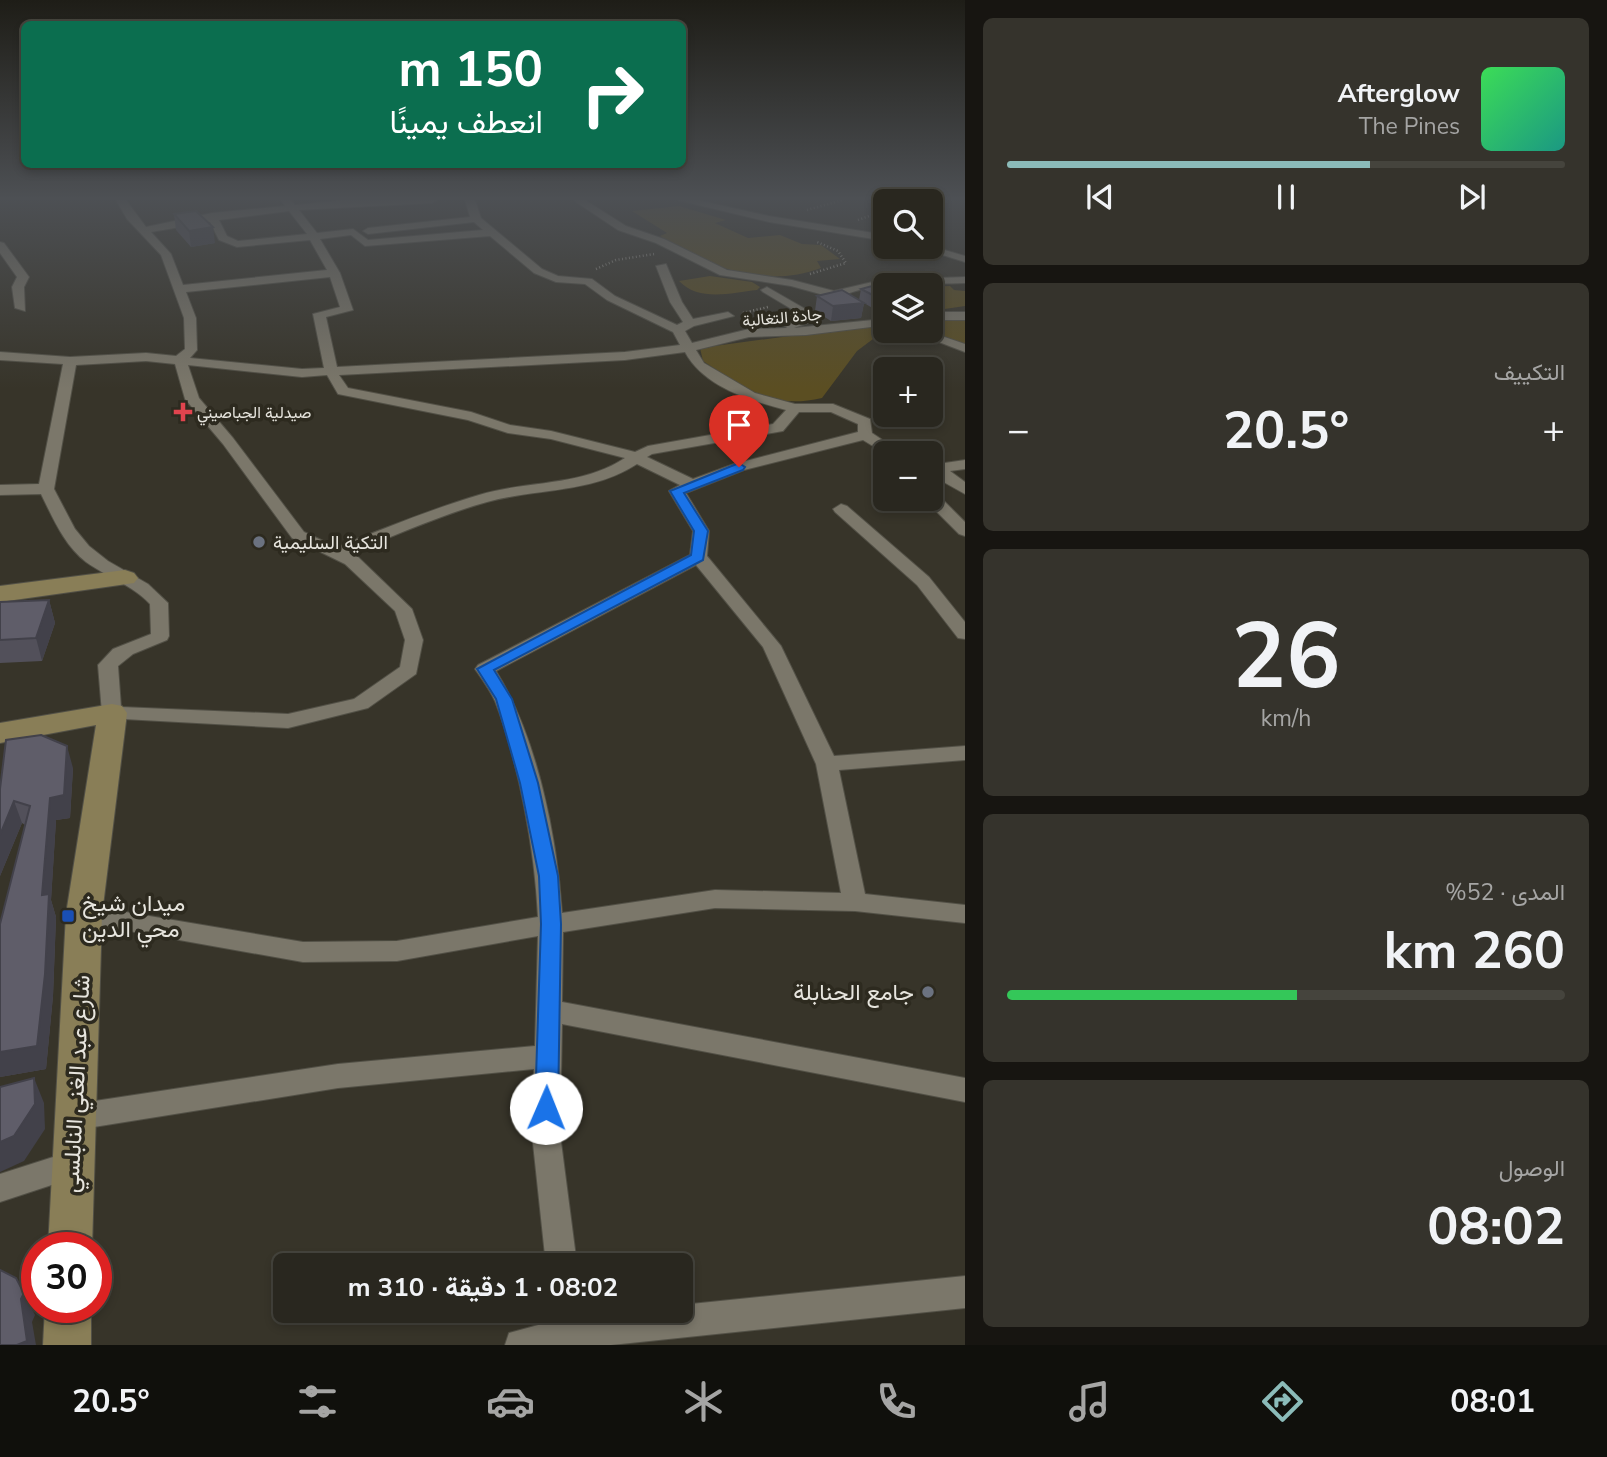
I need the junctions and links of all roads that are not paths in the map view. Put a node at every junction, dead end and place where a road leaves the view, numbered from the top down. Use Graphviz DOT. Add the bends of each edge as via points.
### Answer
graph roads {
  1 [pos="13,263"];
  2 [pos="169,263"];
  3 [pos="328,263"];
  4 [pos="527,263"];
  5 [pos="703,263"];
  6 [pos="662,265"];
  7 [pos="334,273"];
  8 [pos="965,280"];
  9 [pos="771,286"];
  10 [pos="177,289"];
  11 [pos="835,295"];
  12 [pos="807,300"];
  13 [pos="792,302"];
  14 [pos="21,308"];
  15 [pos="728,316"];
  16 [pos="965,316"];
  17 [pos="873,317"];
  18 [pos="943,317"];
  19 [pos="873,323"];
  20 [pos="684,327"];
  21 [pos="785,330"];
  22 [pos="943,340"];
  23 [pos="688,348"];
  24 [pos="965,348"];
  25 [pos="0,356"];
  26 [pos="180,359"];
  27 [pos="70,361"];
  28 [pos="331,372"];
  29 [pos="795,408"];
  30 [pos="865,435"];
  31 [pos="875,441"];
  32 [pos="637,456"];
  33 [pos="965,464"];
  34 [pos="943,468"];
  35 [pos="943,476"];
  36 [pos="693,485"];
  37 [pos="46,489"];
  38 [pos="965,489"];
  39 [pos="0,490"];
  40 [pos="841,509"];
  41 [pos="943,509"];
  42 [pos="965,531"];
  43 [pos="335,553"];
  44 [pos="698,557"];
  45 [pos="102,563"];
  46 [pos="125,578"];
  47 [pos="12,586"];
  48 [pos="965,634"];
  49 [pos="112,713"];
  50 [pos="0,733"];
  51 [pos="965,753"];
  52 [pos="827,764"];
  53 [pos="855,902"];
  54 [pos="84,914"];
  55 [pos="965,914"];
  56 [pos="551,924"];
  57 [pos="547,1010"];
  58 [pos="547,1056"];
  59 [pos="965,1090"];
  60 [pos="75,1117"];
  61 [pos="72,1164"];
  62 [pos="0,1188"];
  63 [pos="70,1232"];
  64 [pos="561,1253"];
  65 [pos="965,1292"];
  66 [pos="68,1323"];
  67 [pos="570,1330"];
  68 [pos="67,1345"];
  69 [pos="521,1345"];
  1 -- 14 [label="street" via="23,277 18,287"];
  2 -- 10 [label="street"];
  3 -- 7 [label="street"];
  4 -- 20 [label="street" via="556,279 588,281 611,298"];
  5 -- 9 [label="street"];
  6 -- 20 [label="street"];
  7 -- 10 [label="street"];
  7 -- 28 [label="street" via="347,310 319,314"];
  8 -- 11 [label="street" via="892,284"];
  9 -- 11 [label="street"];
  9 -- 13 [label="street"];
  10 -- 26 [label="street" via="190,318 191,350"];
  11 -- 17 [label="street"];
  12 -- 13 [label="street"];
  13 -- 21 [label="street" via="815,318"];
  15 -- 20 [label="street"];
  16 -- 18 [label="street"];
  19 -- 21 [label="street, جادة التغالبة"];
  20 -- 23 [label="street"];
  21 -- 23 [label="street, جادة التغالبة" via="749,333"];
  22 -- 24 [label="street"];
  23 -- 28 [label="street, جادة التغالبة" via="625,356"];
  23 -- 29 [label="street" via="699,366 750,396"];
  25 -- 27 [label="street, جادة التغالبة"];
  26 -- 27 [label="street, جادة التغالبة"];
  26 -- 28 [label="street, جادة التغالبة" via="260,370"];
  26 -- 43 [label="street" via="191,400 228,441 298,535"];
  27 -- 37 [label="street"];
  28 -- 32 [label="street" via="342,391"];
  29 -- 30 [label="street" via="833,408 865,422"];
  29 -- 32 [label="street" via="778,428 648,450"];
  30 -- 31 [label="street"];
  30 -- 36 [label="street" via="739,467"];
  32 -- 36 [label="street"];
  32 -- 43 [label="street" via="614,472 484,498"];
  33 -- 34 [label="street"];
  35 -- 38 [label="street"];
  36 -- 44 [label="street" via="677,491 701,531"];
  37 -- 39 [label="street"];
  37 -- 45 [label="street" via="83,551"];
  40 -- 48 [label="street" via="923,580"];
  41 -- 42 [label="street"];
  43 -- 49 [label="street" via="351,560 403,609 414,640 409,670 361,704 288,721"];
  44 -- 52 [label="street" via="772,646"];
  44 -- 56 [label="street" via="485,669 504,699 529,783 548,876"];
  45 -- 46 [label="street"];
  45 -- 47 [label="main road"];
  46 -- 47 [label="main road"];
  46 -- 49 [label="street" via="149,590 159,603 161,627 160,636 149,644 124,648 108,665"];
  49 -- 50 [label="main road"];
  49 -- 54 [label="main road, شارع عبد الغني النابلسي"];
  51 -- 52 [label="street"];
  52 -- 53 [label="street"];
  53 -- 55 [label="street"];
  53 -- 56 [label="street" via="715,899"];
  54 -- 56 [label="street" via="303,952 397,951"];
  54 -- 60 [label="main road, شارع عبد الغني النابلسي"];
  56 -- 57 [label="street"];
  57 -- 58 [label="street"];
  57 -- 59 [label="street"];
  58 -- 60 [label="street" via="338,1076"];
  58 -- 64 [label="street" via="546,1134"];
  60 -- 61 [label="main road, شارع عبد الغني النابلسي"];
  61 -- 62 [label="street"];
  61 -- 63 [label="main road, شارع عبد الغني النابلسي"];
  65 -- 67 [label="street"];
  66 -- 68 [label="main road"];
  67 -- 69 [label="street"];
}
